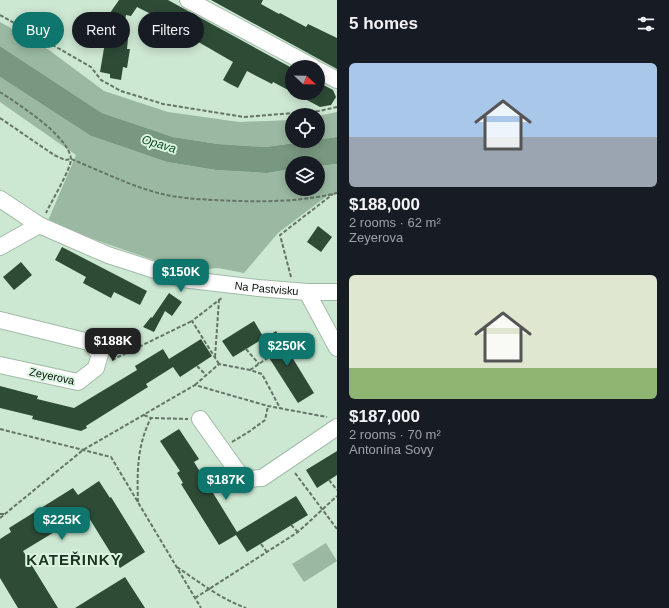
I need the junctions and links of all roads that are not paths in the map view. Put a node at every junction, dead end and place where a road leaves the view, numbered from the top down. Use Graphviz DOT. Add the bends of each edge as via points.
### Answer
graph roads {
  1 [pos="188,0"];
  2 [pos="300,60"];
  3 [pos="325,74"];
  4 [pos="337,80"];
  5 [pos="0,199"];
  6 [pos="39,224"];
  7 [pos="0,247"];
  8 [pos="301,292"];
  9 [pos="337,292"];
  10 [pos="0,320"];
  11 [pos="337,348"];
  12 [pos="0,365"];
  13 [pos="200,419"];
  14 [pos="336,428"];
  1 -- 2 [label="street"];
  3 -- 4 [label="street"];
  5 -- 6 [label="street, Na Pastvisku"];
  6 -- 7 [label="street"];
  6 -- 8 [label="street, Na Pastvisku" via="108,255 182,279"];
  8 -- 9 [label="street, Na Pastvisku"];
  8 -- 11 [label="street"];
  10 -- 12 [label="street, Zeyerova" via="89,342 100,354 96,368 78,382"];
  13 -- 14 [label="street" via="240,475 248,479 262,478"];
}
